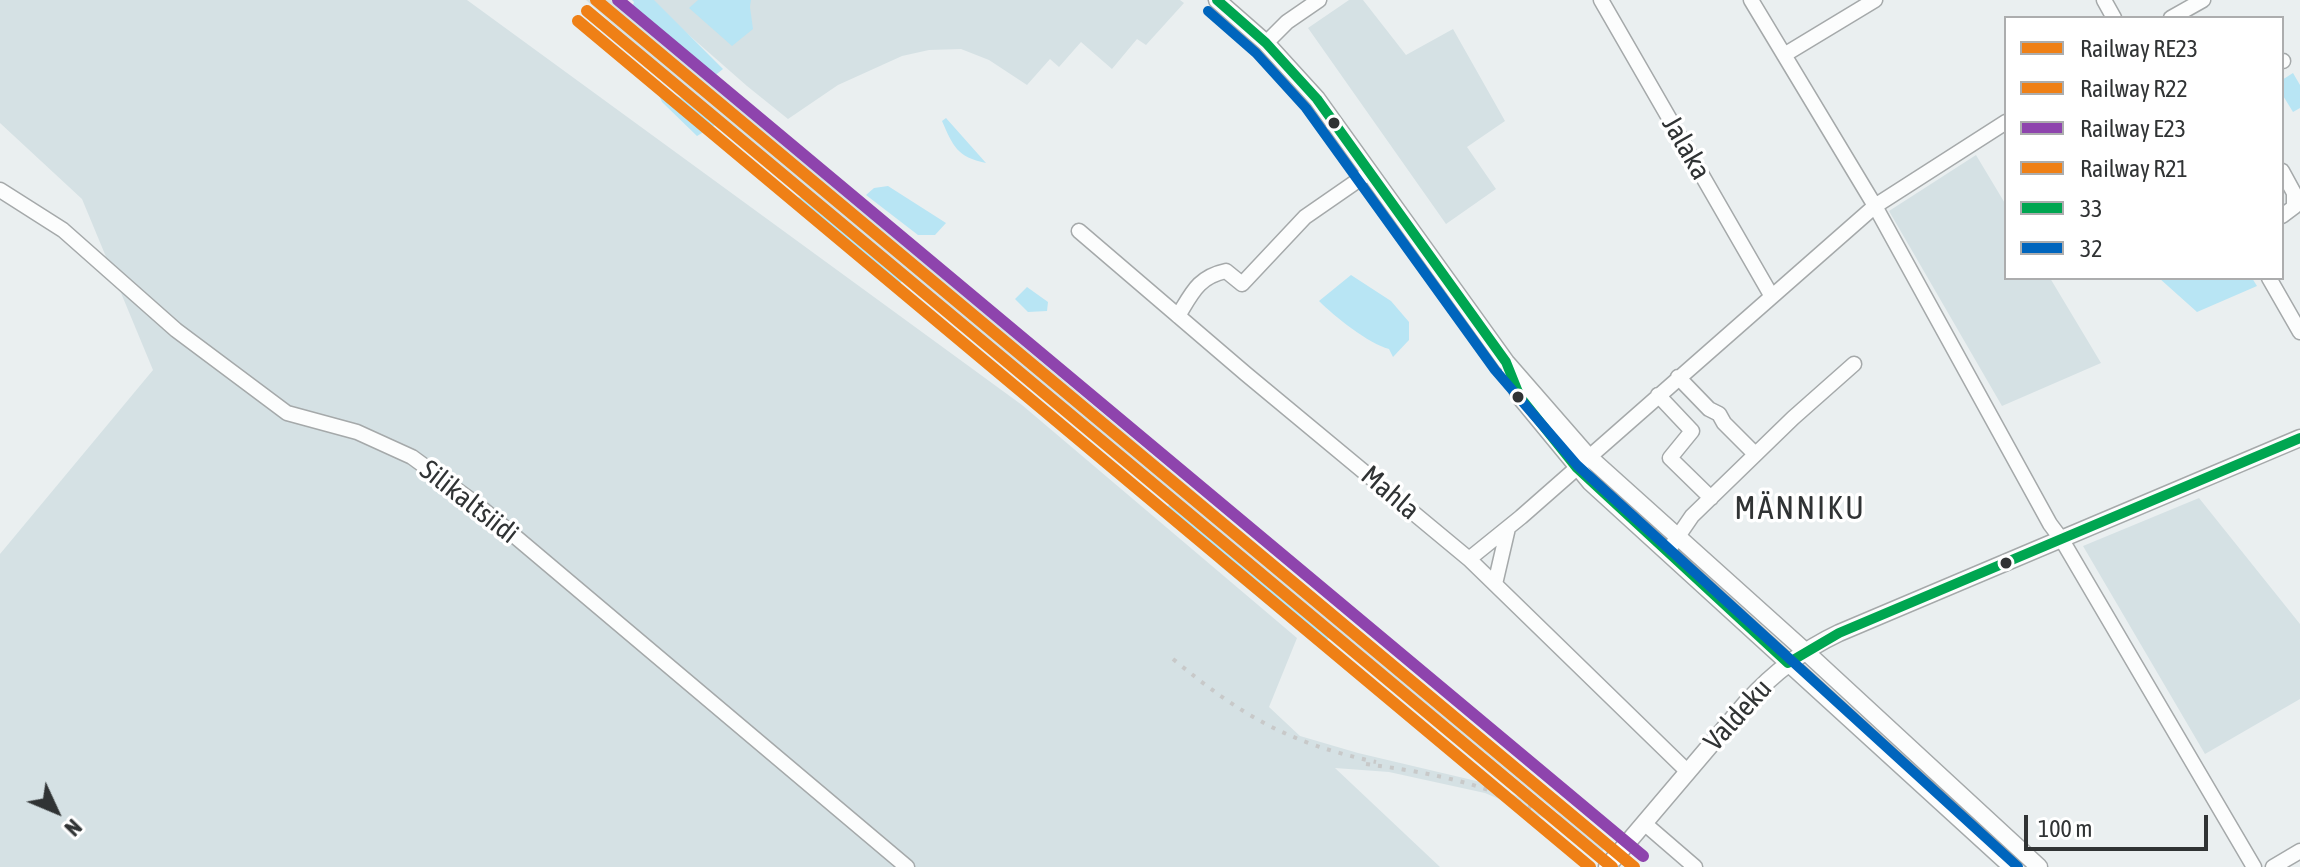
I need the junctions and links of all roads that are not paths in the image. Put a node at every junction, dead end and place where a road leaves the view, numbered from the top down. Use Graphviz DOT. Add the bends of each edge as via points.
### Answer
graph roads {
  1 [pos="1319,0"];
  2 [pos="1601,0"];
  3 [pos="1751,0"];
  4 [pos="1875,0"];
  5 [pos="2203,0"];
  6 [pos="1222,3"];
  7 [pos="2175,16"];
  8 [pos="1266,43"];
  9 [pos="1784,55"];
  10 [pos="2002,124"];
  11 [pos="1370,172"];
  12 [pos="2284,175"];
  13 [pos="0,190"];
  14 [pos="1875,206"];
  15 [pos="2292,209"];
  16 [pos="1079,231"];
  17 [pos="2271,280"];
  18 [pos="1771,295"];
  19 [pos="1178,316"];
  20 [pos="2300,332"];
  21 [pos="1854,364"];
  22 [pos="1678,377"];
  23 [pos="1658,395"];
  24 [pos="2300,438"];
  25 [pos="1755,454"];
  26 [pos="1582,462"];
  27 [pos="1711,498"];
  28 [pos="1508,527"];
  29 [pos="2062,540"];
  30 [pos="1672,544"];
  31 [pos="1469,559"];
  32 [pos="1495,584"];
  33 [pos="1805,651"];
  34 [pos="1788,663"];
  35 [pos="1687,771"];
  36 [pos="1644,823"];
  37 [pos="2300,851"];
  38 [pos="907,867"];
  39 [pos="1607,867"];
  40 [pos="1695,867"];
  41 [pos="2012,867"];
  42 [pos="2039,867"];
  43 [pos="2254,867"];
  44 [pos="2273,867"];
  1 -- 8 [label="street"];
  2 -- 18 [label="street, Jalaka"];
  3 -- 9 [label="street"];
  4 -- 9 [label="street"];
  5 -- 7 [label="street"];
  6 -- 8 [label="street"];
  8 -- 11 [label="street" via="1317,99"];
  9 -- 14 [label="street"];
  10 -- 14 [label="street"];
  11 -- 19 [label="street" via="1305,217 1242,284 1226,271 1209,275"];
  11 -- 26 [label="street" via="1506,362 1520,397"];
  12 -- 15 [label="street" via="2294,193"];
  13 -- 38 [label="street, Silikaltsiidi" via="63,230 176,330 287,413 357,432 412,457 479,506"];
  14 -- 18 [label="street"];
  14 -- 29 [label="street"];
  16 -- 19 [label="street, Mahla"];
  17 -- 20 [label="street" via="2290,300"];
  18 -- 22 [label="street"];
  19 -- 31 [label="street, Mahla"];
  21 -- 25 [label="street"];
  22 -- 23 [label="street"];
  22 -- 25 [label="street"];
  23 -- 26 [label="street"];
  23 -- 27 [label="street" via="1692,431 1670,458"];
  24 -- 29 [label="street, Valdeku"];
  25 -- 27 [label="street"];
  26 -- 28 [label="street"];
  26 -- 30 [label="street"];
  27 -- 30 [label="street"];
  28 -- 31 [label="street"];
  28 -- 32 [label="street"];
  29 -- 33 [label="street, Valdeku"];
  29 -- 43 [label="street"];
  30 -- 33 [label="street"];
  30 -- 34 [label="street"];
  31 -- 32 [label="street, Mahla"];
  32 -- 35 [label="street, Mahla"];
  33 -- 34 [label="street, Valdeku"];
  33 -- 42 [label="street"];
  34 -- 35 [label="street, Valdeku"];
  34 -- 41 [label="street"];
  35 -- 36 [label="street, Valdeku"];
  36 -- 39 [label="street, Valdeku"];
  36 -- 40 [label="street"];
  37 -- 44 [label="street"];
}
